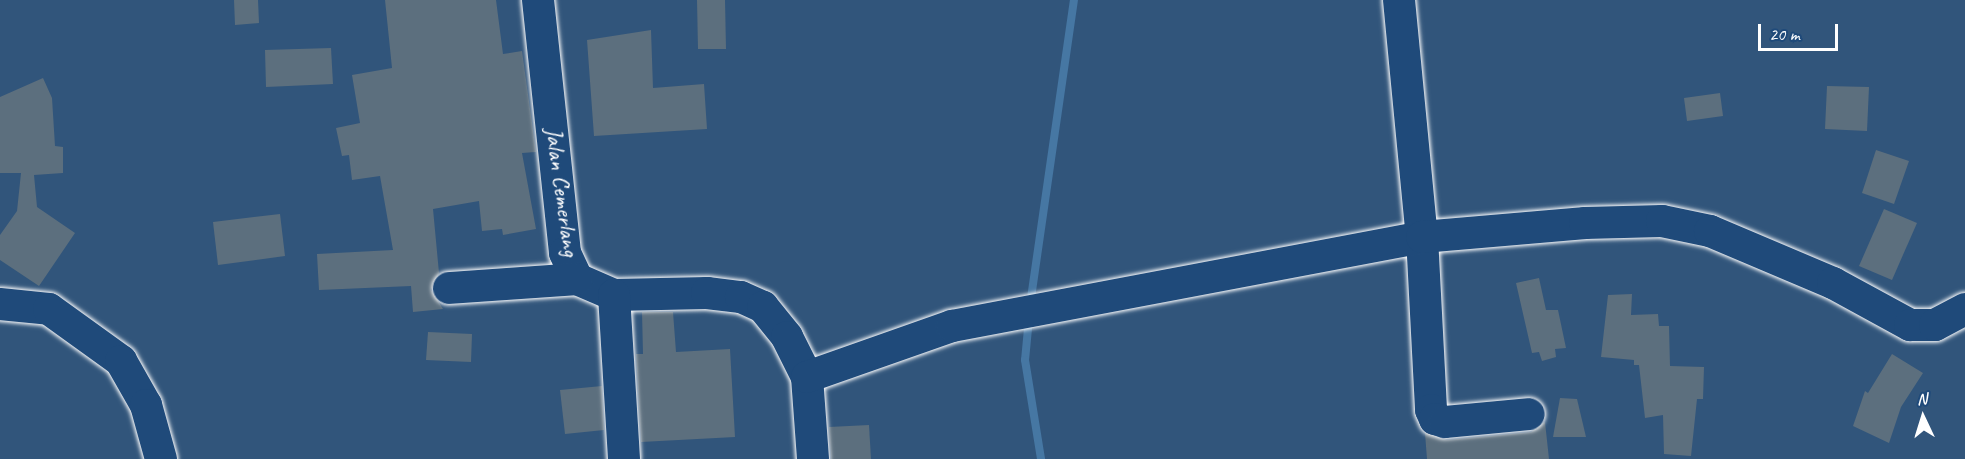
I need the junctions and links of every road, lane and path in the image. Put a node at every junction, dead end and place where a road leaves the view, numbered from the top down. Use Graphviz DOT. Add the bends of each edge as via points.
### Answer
graph roads {
  1 [pos="538,0"];
  2 [pos="1399,0"];
  3 [pos="1422,237"];
  4 [pos="577,279"];
  5 [pos="449,288"];
  6 [pos="614,295"];
  7 [pos="0,304"];
  8 [pos="1965,309"];
  9 [pos="807,377"];
  10 [pos="1529,414"];
  11 [pos="161,459"];
  12 [pos="624,459"];
  13 [pos="813,459"];
  1 -- 4 [label="street, Jalan Cemerlang" via="565,253"];
  2 -- 3 [label="street"];
  3 -- 8 [label="street" via="1662,221 1710,231 1833,283 1900,322 1935,325"];
  3 -- 9 [label="street" via="952,326"];
  3 -- 10 [label="street" via="1427,369 1435,418 1445,422"];
  4 -- 5 [label="street"];
  4 -- 6 [label="street, Jalan Cemerlang"];
  6 -- 9 [label="street, Jalan Cemerlang" via="707,293 741,297 769,315 787,337"];
  6 -- 12 [label="street"];
  7 -- 11 [label="street" via="49,309 121,361 146,405"];
  9 -- 13 [label="street, Jalan Cemerlang"];
}
